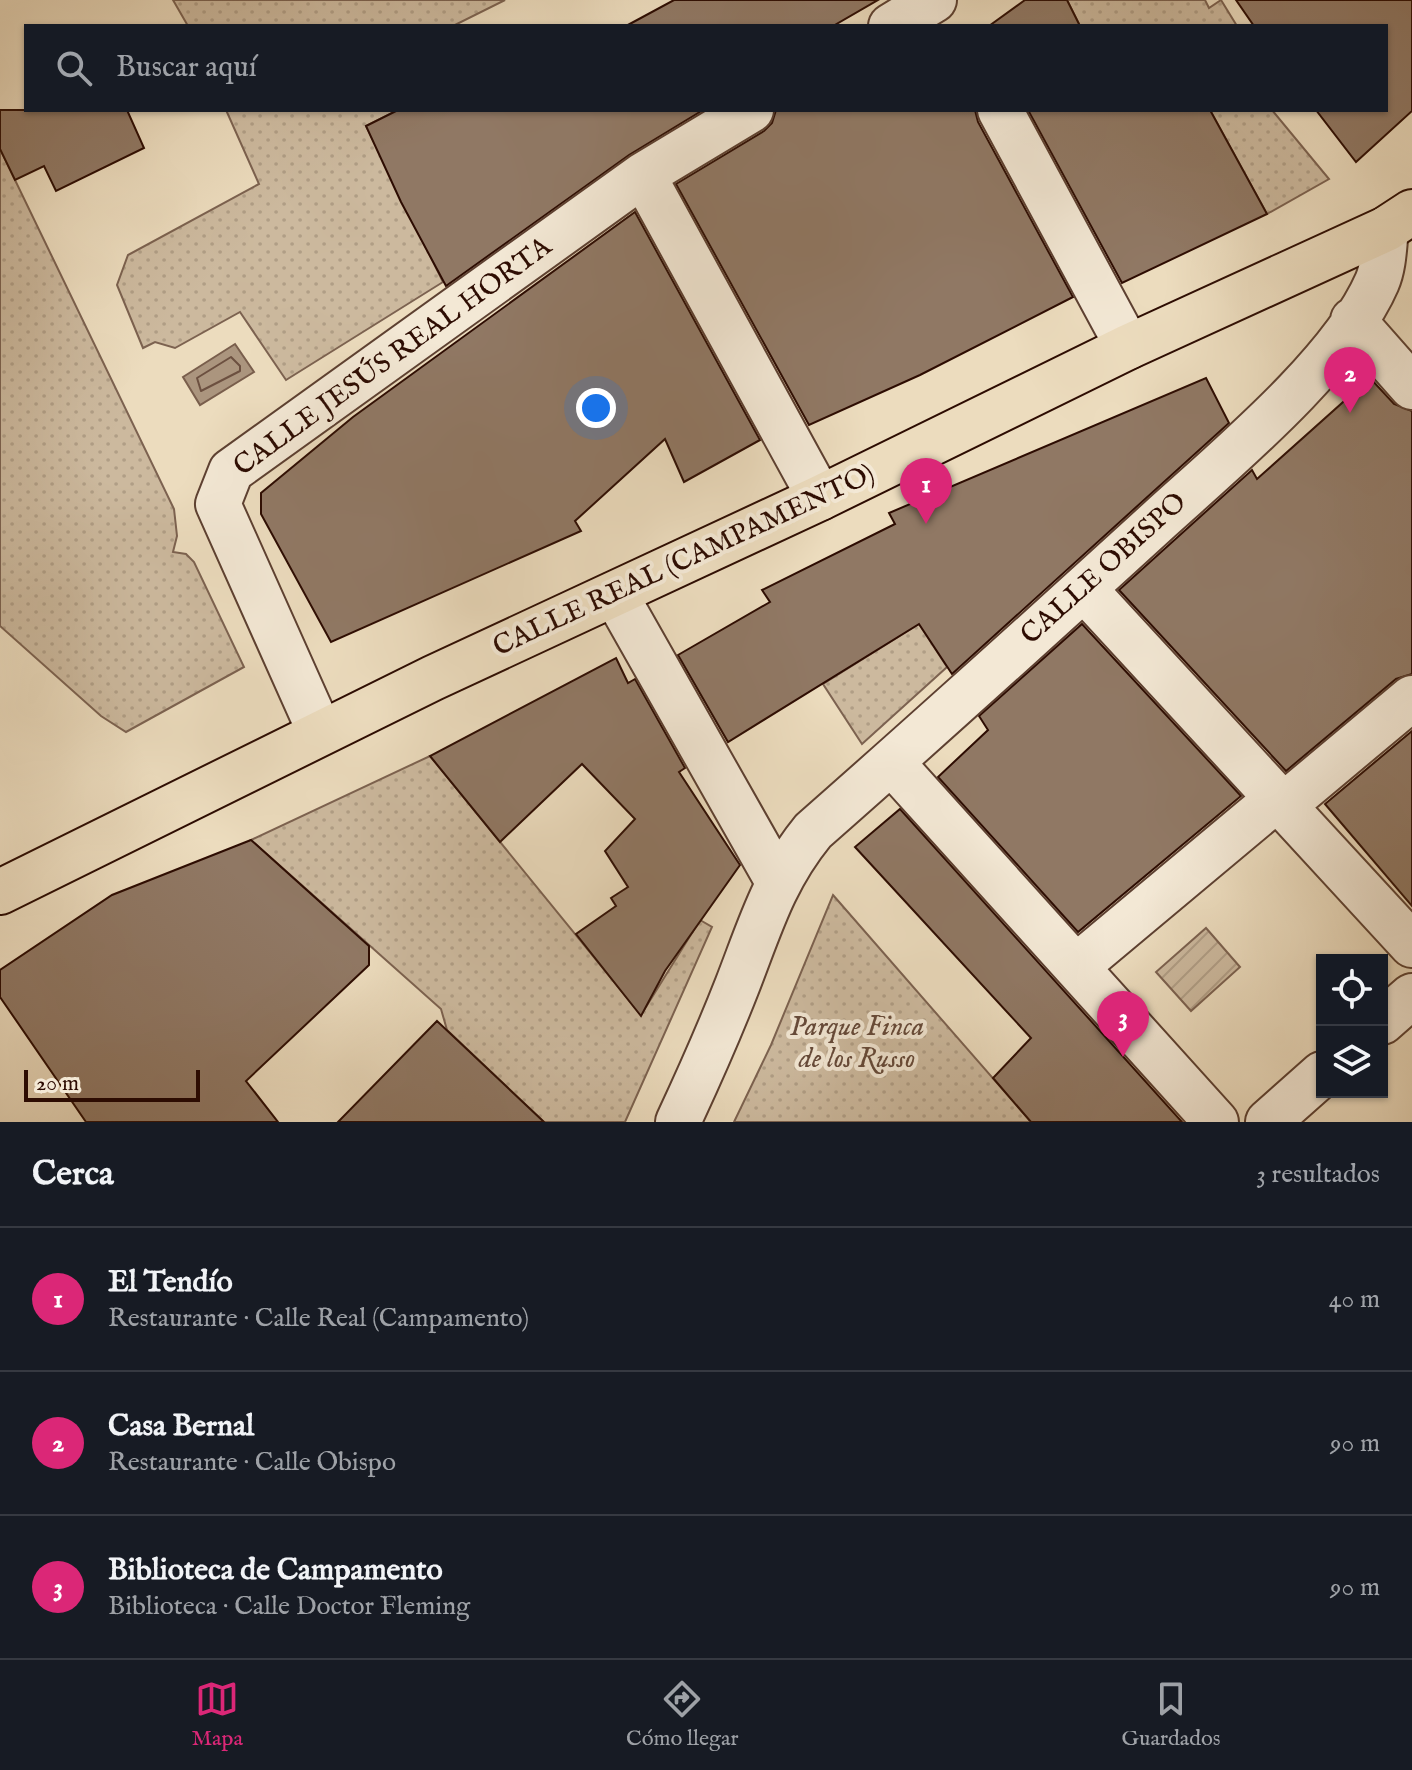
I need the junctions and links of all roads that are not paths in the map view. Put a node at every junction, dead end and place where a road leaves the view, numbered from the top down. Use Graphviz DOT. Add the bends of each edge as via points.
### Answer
graph roads {
  1 [pos="934,0"];
  2 [pos="894,24"];
  3 [pos="748,112"];
  4 [pos="1001,112"];
  5 [pos="643,175"];
  6 [pos="1399,220"];
  7 [pos="1353,320"];
  8 [pos="1128,347"];
  9 [pos="1412,387"];
  10 [pos="820,498"];
  11 [pos="1084,589"];
  12 [pos="615,594"];
  13 [pos="1412,698"];
  14 [pos="320,732"];
  15 [pos="891,762"];
  16 [pos="1281,802"];
  17 [pos="777,880"];
  18 [pos="0,892"];
  19 [pos="1412,945"];
  20 [pos="1077,966"];
  21 [pos="1412,996"];
  22 [pos="1388,1017"];
  23 [pos="1316,1079"];
  24 [pos="678,1122"];
  25 [pos="1216,1122"];
  26 [pos="1268,1122"];
  1 -- 2 [label="street"];
  3 -- 5 [label="street, CALLE JESÚS REAL HORTA"];
  4 -- 8 [label="street"];
  5 -- 10 [label="street"];
  5 -- 14 [label="street, CALLE JESÚS REAL HORTA" via="231,471 218,504"];
  6 -- 7 [label="street, CALLE OBISPO" via="1377,282"];
  6 -- 8 [label="highway, CALLE REAL (CAMPAMENTO)"];
  7 -- 9 [label="street"];
  7 -- 11 [label="street, CALLE OBISPO" via="1324,359 1248,438"];
  8 -- 10 [label="highway, CALLE REAL (CAMPAMENTO)"];
  10 -- 12 [label="highway, CALLE REAL (CAMPAMENTO)"];
  11 -- 15 [label="street, CALLE OBISPO"];
  11 -- 16 [label="street"];
  12 -- 14 [label="highway, CALLE REAL (CAMPAMENTO)"];
  12 -- 17 [label="street"];
  13 -- 16 [label="street"];
  14 -- 18 [label="highway, CALLE REAL (CAMPAMENTO)"];
  15 -- 17 [label="street, CALLE OBISPO" via="813,831"];
  15 -- 20 [label="street"];
  16 -- 19 [label="street"];
  16 -- 20 [label="street"];
  17 -- 24 [label="street, CALLE OBISPO"];
  20 -- 25 [label="street"];
  21 -- 22 [label="street"];
  23 -- 26 [label="street"];
}
